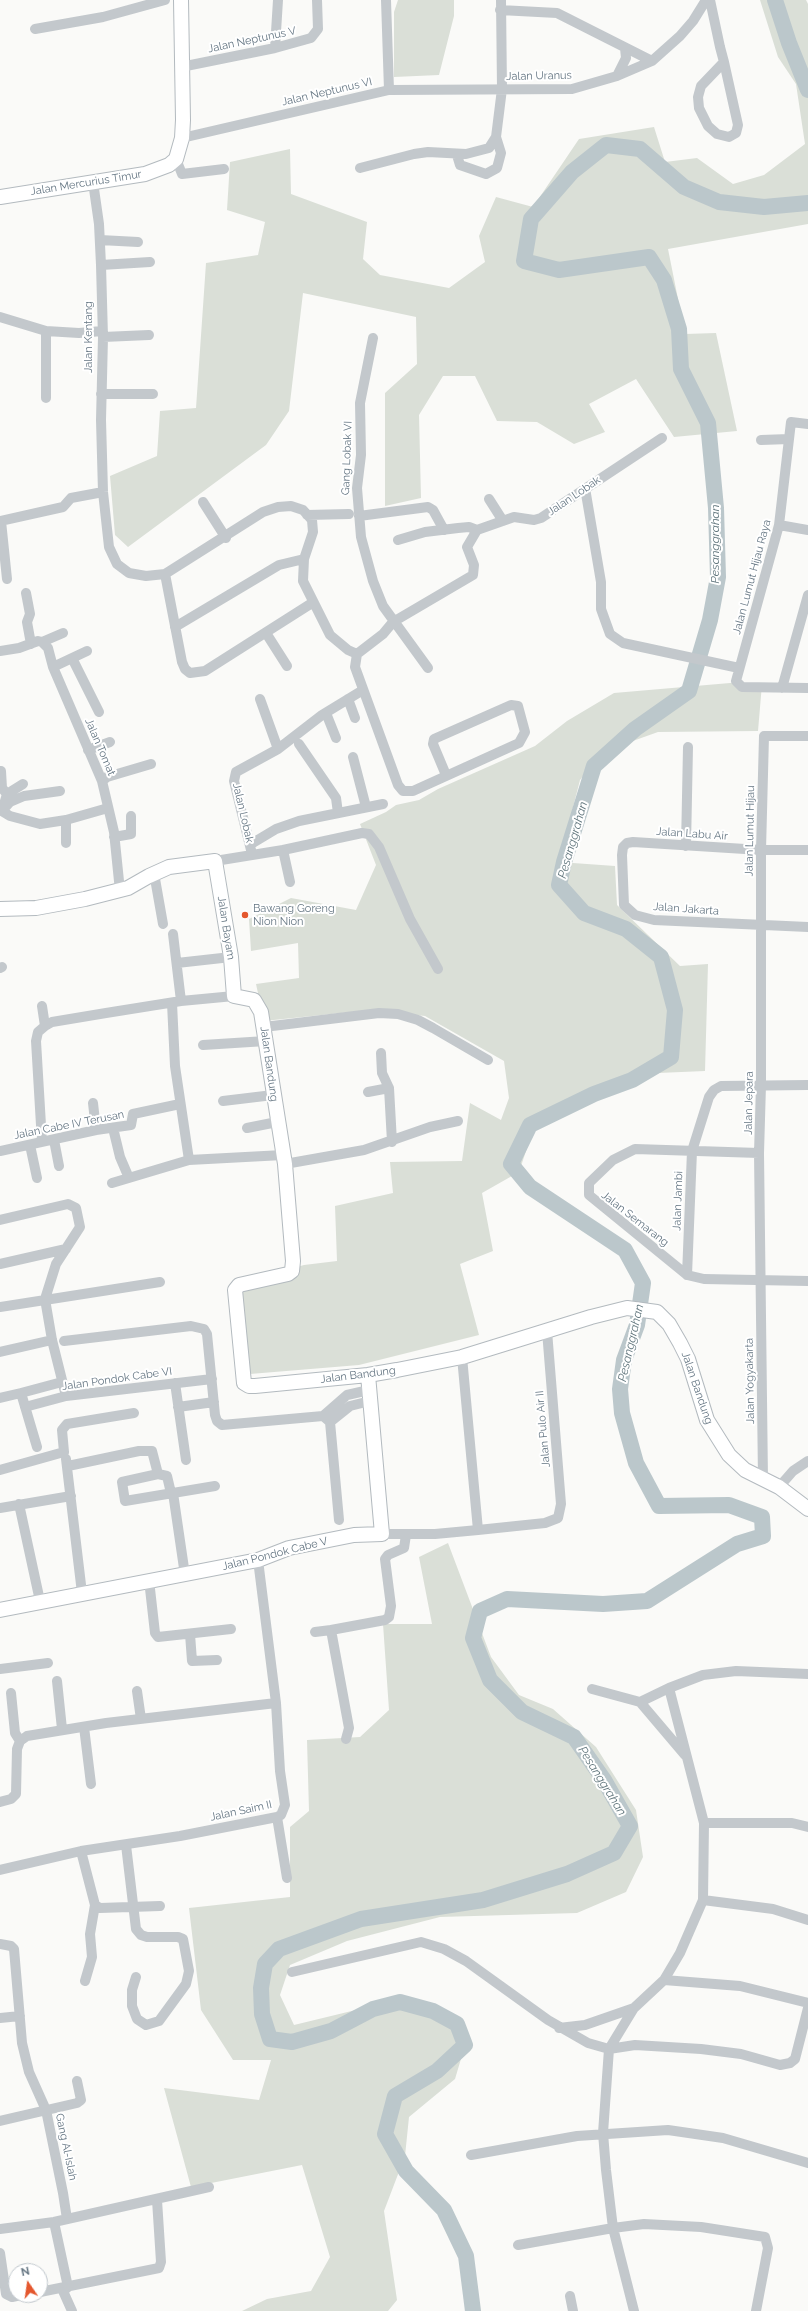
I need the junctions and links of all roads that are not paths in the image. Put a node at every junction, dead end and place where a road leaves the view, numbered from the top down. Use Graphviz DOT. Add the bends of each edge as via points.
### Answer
graph roads {
  1 [pos="165,0"];
  2 [pos="181,0"];
  3 [pos="278,0"];
  4 [pos="317,0"];
  5 [pos="386,0"];
  6 [pos="706,0"];
  7 [pos="710,0"];
  8 [pos="501,5"];
  9 [pos="35,29"];
  10 [pos="275,48"];
  11 [pos="626,48"];
  12 [pos="652,61"];
  13 [pos="724,62"];
  14 [pos="182,67"];
  15 [pos="618,76"];
  16 [pos="502,89"];
  17 [pos="389,90"];
  18 [pos="496,137"];
  19 [pos="182,138"];
  20 [pos="457,155"];
  21 [pos="176,158"];
  22 [pos="360,168"];
  23 [pos="224,169"];
  24 [pos="93,182"];
  25 [pos="0,197"];
  26 [pos="100,240"];
  27 [pos="138,242"];
  28 [pos="150,262"];
  29 [pos="101,265"];
  30 [pos="0,317"];
  31 [pos="46,331"];
  32 [pos="103,334"];
  33 [pos="149,335"];
  34 [pos="373,338"];
  35 [pos="101,394"];
  36 [pos="153,394"];
  37 [pos="46,398"];
  38 [pos="808,424"];
  39 [pos="662,438"];
  40 [pos="789,439"];
  41 [pos="761,440"];
  42 [pos="585,488"];
  43 [pos="103,492"];
  44 [pos="489,499"];
  45 [pos="203,502"];
  46 [pos="349,514"];
  47 [pos="307,515"];
  48 [pos="359,516"];
  49 [pos="0,521"];
  50 [pos="503,521"];
  51 [pos="779,525"];
  52 [pos="444,530"];
  53 [pos="477,530"];
  54 [pos="808,530"];
  55 [pos="226,538"];
  56 [pos="398,540"];
  57 [pos="304,559"];
  58 [pos="165,574"];
  59 [pos="7,580"];
  60 [pos="26,593"];
  61 [pos="808,594"];
  62 [pos="312,603"];
  63 [pos="393,622"];
  64 [pos="175,627"];
  65 [pos="63,633"];
  66 [pos="266,633"];
  67 [pos="42,642"];
  68 [pos="31,644"];
  69 [pos="0,651"];
  70 [pos="88,651"];
  71 [pos="353,652"];
  72 [pos="72,658"];
  73 [pos="287,666"];
  74 [pos="54,667"];
  75 [pos="428,668"];
  76 [pos="739,668"];
  77 [pos="782,688"];
  78 [pos="808,688"];
  79 [pos="363,690"];
  80 [pos="260,699"];
  81 [pos="348,699"];
  82 [pos="99,712"];
  83 [pos="326,713"];
  84 [pos="355,718"];
  85 [pos="808,736"];
  86 [pos="336,738"];
  87 [pos="110,742"];
  88 [pos="299,744"];
  89 [pos="688,747"];
  90 [pos="278,749"];
  91 [pos="88,750"];
  92 [pos="353,756"];
  93 [pos="150,767"];
  94 [pos="1,772"];
  95 [pos="446,775"];
  96 [pos="102,780"];
  97 [pos="23,784"];
  98 [pos="60,791"];
  99 [pos="7,794"];
  100 [pos="383,804"];
  101 [pos="366,807"];
  102 [pos="108,808"];
  103 [pos="1,810"];
  104 [pos="338,813"];
  105 [pos="131,816"];
  106 [pos="66,820"];
  107 [pos="114,836"];
  108 [pos="66,843"];
  109 [pos="686,846"];
  110 [pos="623,847"];
  111 [pos="251,849"];
  112 [pos="283,850"];
  113 [pos="761,850"];
  114 [pos="808,850"];
  115 [pos="215,861"];
  116 [pos="154,873"];
  117 [pos="290,882"];
  118 [pos="120,891"];
  119 [pos="0,909"];
  120 [pos="163,924"];
  121 [pos="761,926"];
  122 [pos="808,927"];
  123 [pos="173,934"];
  124 [pos="231,958"];
  125 [pos="177,963"];
  126 [pos="438,969"];
  127 [pos="234,996"];
  128 [pos="177,1002"];
  129 [pos="42,1006"];
  130 [pos="46,1026"];
  131 [pos="264,1026"];
  132 [pos="266,1041"];
  133 [pos="203,1045"];
  134 [pos="381,1053"];
  135 [pos="488,1060"];
  136 [pos="761,1085"];
  137 [pos="808,1085"];
  138 [pos="389,1088"];
  139 [pos="368,1092"];
  140 [pos="273,1095"];
  141 [pos="223,1101"];
  142 [pos="92,1103"];
  143 [pos="180,1104"];
  144 [pos="458,1121"];
  145 [pos="277,1122"];
  146 [pos="113,1128"];
  147 [pos="247,1128"];
  148 [pos="96,1130"];
  149 [pos="54,1140"];
  150 [pos="42,1142"];
  151 [pos="392,1142"];
  152 [pos="30,1145"];
  153 [pos="0,1151"];
  154 [pos="692,1151"];
  155 [pos="759,1153"];
  156 [pos="284,1159"];
  157 [pos="189,1160"];
  158 [pos="60,1166"];
  159 [pos="37,1178"];
  160 [pos="129,1178"];
  161 [pos="112,1183"];
  162 [pos="0,1220"];
  163 [pos="66,1249"];
  164 [pos="0,1264"];
  165 [pos="687,1275"];
  166 [pos="761,1281"];
  167 [pos="808,1281"];
  168 [pos="160,1282"];
  169 [pos="45,1299"];
  170 [pos="0,1307"];
  171 [pos="547,1331"];
  172 [pos="52,1340"];
  173 [pos="64,1341"];
  174 [pos="0,1352"];
  175 [pos="462,1357"];
  176 [pos="368,1375"];
  177 [pos="212,1379"];
  178 [pos="62,1382"];
  179 [pos="175,1383"];
  180 [pos="21,1393"];
  181 [pos="66,1396"];
  182 [pos="369,1396"];
  183 [pos="0,1398"];
  184 [pos="214,1402"];
  185 [pos="26,1407"];
  186 [pos="178,1407"];
  187 [pos="134,1413"];
  188 [pos="326,1419"];
  189 [pos="37,1447"];
  190 [pos="64,1452"];
  191 [pos="186,1460"];
  192 [pos="808,1461"];
  193 [pos="68,1466"];
  194 [pos="0,1470"];
  195 [pos="158,1474"];
  196 [pos="763,1480"];
  197 [pos="215,1486"];
  198 [pos="779,1487"];
  199 [pos="172,1493"];
  200 [pos="71,1496"];
  201 [pos="19,1504"];
  202 [pos="0,1508"];
  203 [pos="808,1509"];
  204 [pos="339,1520"];
  205 [pos="553,1522"];
  206 [pos="478,1530"];
  207 [pos="382,1534"];
  208 [pos="406,1535"];
  209 [pos="258,1560"];
  210 [pos="185,1575"];
  211 [pos="149,1580"];
  212 [pos="82,1593"];
  213 [pos="40,1601"];
  214 [pos="0,1610"];
  215 [pos="231,1629"];
  216 [pos="331,1630"];
  217 [pos="315,1632"];
  218 [pos="190,1634"];
  219 [pos="217,1660"];
  220 [pos="48,1663"];
  221 [pos="0,1669"];
  222 [pos="808,1674"];
  223 [pos="57,1681"];
  224 [pos="669,1688"];
  225 [pos="592,1689"];
  226 [pos="137,1691"];
  227 [pos="11,1693"];
  228 [pos="640,1702"];
  229 [pos="276,1703"];
  230 [pos="141,1719"];
  231 [pos="84,1727"];
  232 [pos="62,1729"];
  233 [pos="346,1739"];
  234 [pos="20,1740"];
  235 [pos="688,1758"];
  236 [pos="91,1784"];
  237 [pos="0,1802"];
  238 [pos="277,1817"];
  239 [pos="704,1823"];
  240 [pos="808,1827"];
  241 [pos="126,1845"];
  242 [pos="81,1851"];
  243 [pos="0,1870"];
  244 [pos="287,1878"];
  245 [pos="703,1900"];
  246 [pos="95,1904"];
  247 [pos="133,1906"];
  248 [pos="160,1906"];
  249 [pos="808,1920"];
  250 [pos="0,1944"];
  251 [pos="292,1972"];
  252 [pos="136,1977"];
  253 [pos="664,1980"];
  254 [pos="85,1981"];
  255 [pos="808,2003"];
  256 [pos="634,2008"];
  257 [pos="808,2008"];
  258 [pos="20,2016"];
  259 [pos="0,2018"];
  260 [pos="559,2028"];
  261 [pos="609,2049"];
  262 [pos="77,2081"];
  263 [pos="46,2110"];
  264 [pos="0,2121"];
  265 [pos="603,2133"];
  266 [pos="471,2154"];
  267 [pos="808,2163"];
  268 [pos="209,2187"];
  269 [pos="157,2200"];
  270 [pos="66,2219"];
  271 [pos="54,2222"];
  272 [pos="613,2228"];
  273 [pos="0,2229"];
  274 [pos="518,2246"];
  275 [pos="0,2253"];
  276 [pos="68,2287"];
  277 [pos="48,2291"];
  278 [pos="8,2295"];
  279 [pos="570,2296"];
  280 [pos="72,2311"];
  281 [pos="573,2311"];
  282 [pos="634,2311"];
  283 [pos="756,2311"];
  1 -- 9 [label="street" via="103,17"];
  2 -- 14 [label="street"];
  3 -- 10 [label="street"];
  4 -- 10 [label="street, Jalan Neptunus V" via="318,29 315,35 305,41"];
  5 -- 17 [label="street, Jalan Neptunus VI"];
  6 -- 12 [label="street, Jalan Uranus" via="680,36"];
  7 -- 13 [label="street"];
  8 -- 11 [label="street" via="558,12"];
  8 -- 16 [label="street"];
  10 -- 14 [label="street, Jalan Neptunus V"];
  11 -- 12 [label="street"];
  11 -- 15 [label="street" via="626,58"];
  12 -- 15 [label="street, Jalan Uranus"];
  13 -- 13 [label="street" via="701,86 698,97 699,108 708,126 717,134 728,137 736,133 738,125"];
  14 -- 19 [label="street"];
  15 -- 16 [label="street, Jalan Uranus" via="572,89"];
  16 -- 17 [label="street, Jalan Uranus"];
  16 -- 18 [label="street"];
  17 -- 19 [label="street, Jalan Neptunus VI"];
  18 -- 20 [label="street" via="489,148"];
  18 -- 20 [label="street" via="501,153 497,168 486,174 460,165"];
  19 -- 21 [label="street"];
  20 -- 22 [label="street" via="428,152"];
  21 -- 23 [label="street" via="182,174"];
  21 -- 24 [label="street, Jalan Mercurius Timur" via="168,165 145,174"];
  24 -- 25 [label="street, Jalan Mercurius Timur"];
  24 -- 26 [label="street, Jalan Kentang"];
  26 -- 27 [label="street"];
  26 -- 29 [label="street, Jalan Kentang"];
  28 -- 29 [label="street"];
  29 -- 32 [label="street, Jalan Kentang"];
  30 -- 31 [label="street"];
  31 -- 32 [label="street"];
  31 -- 37 [label="street"];
  32 -- 33 [label="street"];
  32 -- 35 [label="street, Jalan Kentang"];
  34 -- 48 [label="street, Gang Lobak VI" via="360,403 361,455 357,488"];
  35 -- 36 [label="street"];
  35 -- 43 [label="street, Jalan Kentang"];
  38 -- 40 [label="street, Jalan Lumut Hijau Raya" via="791,422"];
  39 -- 42 [label="street, Jalan Lobak"];
  40 -- 41 [label="street"];
  40 -- 51 [label="street, Jalan Lumut Hijau Raya"];
  42 -- 50 [label="street, Jalan Lobak" via="541,518 534,520 514,517"];
  42 -- 76 [label="street" via="601,582 601,609 610,634 623,643"];
  43 -- 49 [label="street" via="71,498 63,507"];
  43 -- 58 [label="street, Jalan Kentang" via="109,547 117,564 129,573 146,576"];
  44 -- 50 [label="street"];
  45 -- 55 [label="street"];
  46 -- 47 [label="street"];
  47 -- 55 [label="street" via="303,510 291,506 263,512"];
  47 -- 57 [label="street" via="312,520 313,532"];
  48 -- 52 [label="street" via="428,507"];
  48 -- 63 [label="street, Gang Lobak VI" via="361,537 373,581"];
  49 -- 59 [label="street"];
  50 -- 53 [label="street, Jalan Lobak"];
  51 -- 54 [label="street"];
  51 -- 76 [label="street, Jalan Lumut Hijau Raya"];
  52 -- 53 [label="street" via="469,527"];
  52 -- 56 [label="street" via="425,532"];
  53 -- 63 [label="street" via="467,546 474,565 473,575"];
  55 -- 58 [label="street"];
  57 -- 62 [label="street" via="303,580"];
  57 -- 64 [label="street" via="280,565"];
  58 -- 64 [label="street"];
  60 -- 68 [label="street"];
  61 -- 77 [label="street"];
  62 -- 66 [label="street"];
  62 -- 71 [label="street" via="330,635"];
  63 -- 71 [label="street" via="383,634"];
  63 -- 75 [label="street, Gang Lobak VI"];
  64 -- 66 [label="street" via="185,669 190,673 205,671"];
  65 -- 67 [label="street"];
  66 -- 73 [label="street"];
  67 -- 68 [label="street"];
  67 -- 74 [label="street, Jalan Tomat" via="48,648"];
  68 -- 69 [label="street"];
  70 -- 72 [label="street"];
  71 -- 79 [label="street"];
  72 -- 74 [label="street"];
  72 -- 82 [label="street"];
  74 -- 91 [label="street, Jalan Tomat"];
  76 -- 77 [label="street, Jalan Lumut Hijau Raya" via="736,680 742,687"];
  77 -- 78 [label="street"];
  79 -- 81 [label="street, Jalan Lobak"];
  79 -- 95 [label="street" via="398,785 403,792 412,791"];
  80 -- 90 [label="street"];
  81 -- 83 [label="street, Jalan Lobak"];
  81 -- 84 [label="street"];
  83 -- 86 [label="street"];
  83 -- 90 [label="street, Jalan Lobak"];
  85 -- 113 [label="street, Jalan Lumut Hijau" via="764,736"];
  87 -- 91 [label="street"];
  88 -- 104 [label="street" via="336,798"];
  89 -- 109 [label="street"];
  90 -- 111 [label="street, Jalan Lobak" via="240,770 235,776"];
  91 -- 96 [label="street, Jalan Tomat"];
  92 -- 101 [label="street"];
  93 -- 96 [label="street" via="110,781"];
  94 -- 99 [label="street" via="2,788"];
  95 -- 95 [label="street" via="519,743 525,732 518,706 511,705 434,739 433,744"];
  96 -- 102 [label="street, Jalan Tomat"];
  97 -- 99 [label="street"];
  98 -- 103 [label="street" via="24,796 10,802"];
  99 -- 103 [label="street"];
  100 -- 101 [label="street"];
  101 -- 104 [label="street"];
  102 -- 106 [label="street"];
  102 -- 107 [label="street, Jalan Tomat"];
  103 -- 106 [label="street" via="10,816 40,824"];
  104 -- 111 [label="street" via="276,829"];
  105 -- 107 [label="street" via="131,834"];
  106 -- 108 [label="street"];
  107 -- 118 [label="street, Jalan Tomat"];
  109 -- 110 [label="street, Jalan Labu Air" via="633,842"];
  109 -- 113 [label="street, Jalan Labu Air"];
  110 -- 121 [label="street, Jalan Jakarta" via="624,905 635,915 654,920"];
  111 -- 112 [label="street"];
  111 -- 115 [label="street, Jalan Lobak"];
  112 -- 117 [label="street"];
  112 -- 126 [label="street" via="362,833 369,834 379,847 410,919"];
  113 -- 114 [label="street, Jalan Labu Air"];
  113 -- 121 [label="street, Jalan Lumut Hijau"];
  115 -- 116 [label="street, Jalan Lobak" via="177,866"];
  115 -- 124 [label="street, Jalan Bayam"];
  116 -- 118 [label="street, Jalan Lobak" via="134,886"];
  116 -- 120 [label="street"];
  118 -- 119 [label="street, Jalan Lobak" via="47,907"];
  121 -- 122 [label="street, Jalan Jakarta"];
  121 -- 136 [label="street, Jalan Jepara"];
  123 -- 125 [label="street"];
  124 -- 125 [label="street"];
  124 -- 127 [label="street, Jalan Bayam"];
  125 -- 128 [label="street"];
  127 -- 128 [label="street"];
  127 -- 131 [label="street, Jalan Bandung" via="254,1000 261,1012"];
  128 -- 130 [label="street" via="60,1021"];
  128 -- 143 [label="street" via="175,1066"];
  129 -- 130 [label="street"];
  130 -- 150 [label="street" via="38,1032 36,1041"];
  131 -- 132 [label="street, Jalan Bandung"];
  131 -- 135 [label="street" via="379,1013 398,1014 418,1020"];
  132 -- 133 [label="street"];
  132 -- 140 [label="street, Jalan Bandung"];
  134 -- 138 [label="street" via="382,1074"];
  136 -- 137 [label="street, Jalan Jambi"];
  136 -- 154 [label="street, Jalan Jambi" via="721,1086 714,1090 704,1109"];
  136 -- 155 [label="street, Jalan Jepara"];
  138 -- 139 [label="street"];
  138 -- 151 [label="street"];
  140 -- 141 [label="street"];
  140 -- 145 [label="street, Jalan Bandung"];
  142 -- 148 [label="street"];
  143 -- 146 [label="street, Jalan Cabe IV Terusan" via="134,1114 131,1126"];
  143 -- 157 [label="street"];
  144 -- 151 [label="street" via="430,1127"];
  145 -- 147 [label="street"];
  145 -- 156 [label="street, Jalan Bandung"];
  146 -- 148 [label="street, Jalan Cabe IV Terusan"];
  146 -- 160 [label="street" via="120,1157"];
  148 -- 149 [label="street, Jalan Cabe IV Terusan"];
  149 -- 150 [label="street, Jalan Cabe IV Terusan"];
  149 -- 158 [label="street"];
  150 -- 152 [label="street, Jalan Cabe IV Terusan"];
  151 -- 156 [label="street" via="364,1150"];
  152 -- 153 [label="street, Jalan Cabe IV Terusan"];
  152 -- 159 [label="street"];
  154 -- 155 [label="street, Jalan Semarang"];
  154 -- 165 [label="street, Jalan Jambi"];
  154 -- 165 [label="street, Jalan Semarang" via="635,1149 613,1160 589,1183 588,1190 592,1200"];
  155 -- 166 [label="street, Jalan Jepara"];
  156 -- 157 [label="street"];
  156 -- 176 [label="street, Jalan Bandung" via="293,1267 292,1271 284,1276 236,1287 234,1295 242,1378 249,1386"];
  157 -- 160 [label="street"];
  160 -- 161 [label="street"];
  162 -- 163 [label="street" via="72,1204 76,1208 80,1228"];
  163 -- 164 [label="street"];
  163 -- 169 [label="street" via="56,1264"];
  165 -- 166 [label="street, Jalan Semarang" via="704,1279"];
  166 -- 167 [label="street, Jalan Semarang"];
  166 -- 196 [label="street, Jalan Yogyakarta"];
  168 -- 169 [label="street"];
  169 -- 170 [label="street"];
  169 -- 172 [label="street"];
  171 -- 175 [label="street, Jalan Bandung"];
  171 -- 196 [label="street, Jalan Bandung" via="627,1308 657,1312 669,1324 688,1359 707,1420 720,1443 736,1463"];
  171 -- 205 [label="street, Jalan Pulo Air II" via="561,1504 561,1513"];
  172 -- 174 [label="street"];
  172 -- 178 [label="street"];
  173 -- 177 [label="street" via="199,1326 207,1334"];
  175 -- 176 [label="street, Jalan Bandung"];
  175 -- 206 [label="street"];
  176 -- 182 [label="street"];
  177 -- 179 [label="street, Jalan Pondok Cabe VI"];
  177 -- 184 [label="street"];
  178 -- 180 [label="street"];
  178 -- 181 [label="street"];
  179 -- 181 [label="street, Jalan Pondok Cabe VI"];
  179 -- 186 [label="street"];
  180 -- 183 [label="street"];
  180 -- 185 [label="street"];
  181 -- 185 [label="street, Jalan Pondok Cabe VI"];
  182 -- 188 [label="street" via="347,1395"];
  182 -- 207 [label="street"];
  184 -- 186 [label="street"];
  184 -- 188 [label="street" via="217,1421 222,1425"];
  185 -- 189 [label="street"];
  186 -- 191 [label="street"];
  187 -- 190 [label="street" via="67,1424 62,1430"];
  188 -- 204 [label="street"];
  190 -- 193 [label="street"];
  190 -- 194 [label="street"];
  192 -- 198 [label="street" via="793,1471"];
  193 -- 195 [label="street" via="147,1450 154,1453"];
  193 -- 200 [label="street"];
  195 -- 199 [label="street" via="167,1476"];
  195 -- 199 [label="street" via="122,1482 125,1501"];
  196 -- 198 [label="street, Jalan Bandung"];
  197 -- 199 [label="street"];
  198 -- 203 [label="street, Jalan Bandung"];
  199 -- 210 [label="street"];
  200 -- 201 [label="street"];
  200 -- 212 [label="street"];
  201 -- 202 [label="street"];
  201 -- 213 [label="street"];
  205 -- 206 [label="street, Jalan Pondok Cabe V"];
  206 -- 208 [label="street, Jalan Pondok Cabe V"];
  207 -- 208 [label="street, Jalan Pondok Cabe V"];
  207 -- 209 [label="street, Jalan Pondok Cabe V" via="354,1535 289,1548"];
  208 -- 216 [label="street" via="404,1548 388,1555 384,1560 392,1606 389,1617 385,1620"];
  209 -- 210 [label="street, Jalan Pondok Cabe V"];
  209 -- 229 [label="street, Jalan Saim II"];
  210 -- 211 [label="street, Jalan Pondok Cabe V"];
  211 -- 212 [label="street, Jalan Pondok Cabe V"];
  211 -- 218 [label="street" via="156,1636 161,1638"];
  212 -- 213 [label="street, Jalan Pondok Cabe V"];
  213 -- 214 [label="street, Jalan Pondok Cabe V"];
  215 -- 218 [label="street"];
  216 -- 217 [label="street"];
  216 -- 233 [label="street" via="349,1728"];
  218 -- 219 [label="street" via="192,1660"];
  220 -- 221 [label="street"];
  222 -- 224 [label="street" via="736,1671 703,1675"];
  223 -- 232 [label="street"];
  224 -- 228 [label="street"];
  224 -- 235 [label="street"];
  225 -- 228 [label="street"];
  226 -- 230 [label="street"];
  227 -- 234 [label="street" via="15,1733"];
  228 -- 235 [label="street"];
  229 -- 230 [label="street"];
  229 -- 238 [label="street, Jalan Saim II" via="284,1805 283,1811"];
  230 -- 231 [label="street"];
  231 -- 232 [label="street"];
  231 -- 236 [label="street"];
  232 -- 234 [label="street" via="27,1736"];
  234 -- 237 [label="street" via="16,1759 16,1794 11,1799"];
  235 -- 239 [label="street"];
  238 -- 241 [label="street, Jalan Saim II"];
  238 -- 244 [label="street"];
  239 -- 240 [label="street" via="792,1823"];
  239 -- 245 [label="street"];
  241 -- 242 [label="street, Jalan Saim II"];
  241 -- 247 [label="street"];
  242 -- 243 [label="street, Jalan Saim II"];
  242 -- 246 [label="street"];
  245 -- 249 [label="street" via="773,1909"];
  245 -- 253 [label="street" via="680,1953"];
  246 -- 247 [label="street" via="100,1908"];
  246 -- 254 [label="street" via="90,1934 92,1957"];
  247 -- 248 [label="street"];
  247 -- 252 [label="street" via="136,1929 141,1935 182,1939 190,1971 186,1984 159,2021 146,2025 137,2019 132,2006 132,1990"];
  250 -- 258 [label="street, Gang Al-Islah" via="14,1949"];
  251 -- 260 [label="street" via="421,1942 444,1949 466,1961"];
  253 -- 255 [label="street" via="740,1986"];
  253 -- 256 [label="street"];
  256 -- 260 [label="street" via="585,2025"];
  256 -- 261 [label="street"];
  257 -- 261 [label="street" via="795,2059 790,2063 780,2065 741,2054 701,2049 635,2045"];
  258 -- 259 [label="street"];
  258 -- 263 [label="street, Gang Al-Islah" via="20,2035 25,2059"];
  260 -- 261 [label="street" via="588,2043"];
  261 -- 265 [label="street"];
  262 -- 263 [label="street" via="79,2101"];
  263 -- 264 [label="street"];
  263 -- 270 [label="street, Gang Al-Islah"];
  265 -- 266 [label="street"];
  265 -- 267 [label="street" via="668,2130 689,2132 737,2142"];
  265 -- 272 [label="street"];
  268 -- 269 [label="street"];
  269 -- 270 [label="street"];
  269 -- 276 [label="street" via="161,2262 159,2268"];
  270 -- 271 [label="street"];
  271 -- 273 [label="street"];
  271 -- 276 [label="street"];
  272 -- 274 [label="street"];
  272 -- 282 [label="street"];
  272 -- 283 [label="street" via="667,2224 738,2231 765,2237 768,2248"];
  275 -- 278 [label="street"];
  276 -- 277 [label="street"];
  276 -- 280 [label="street" via="63,2291"];
  279 -- 281 [label="street"];
}
